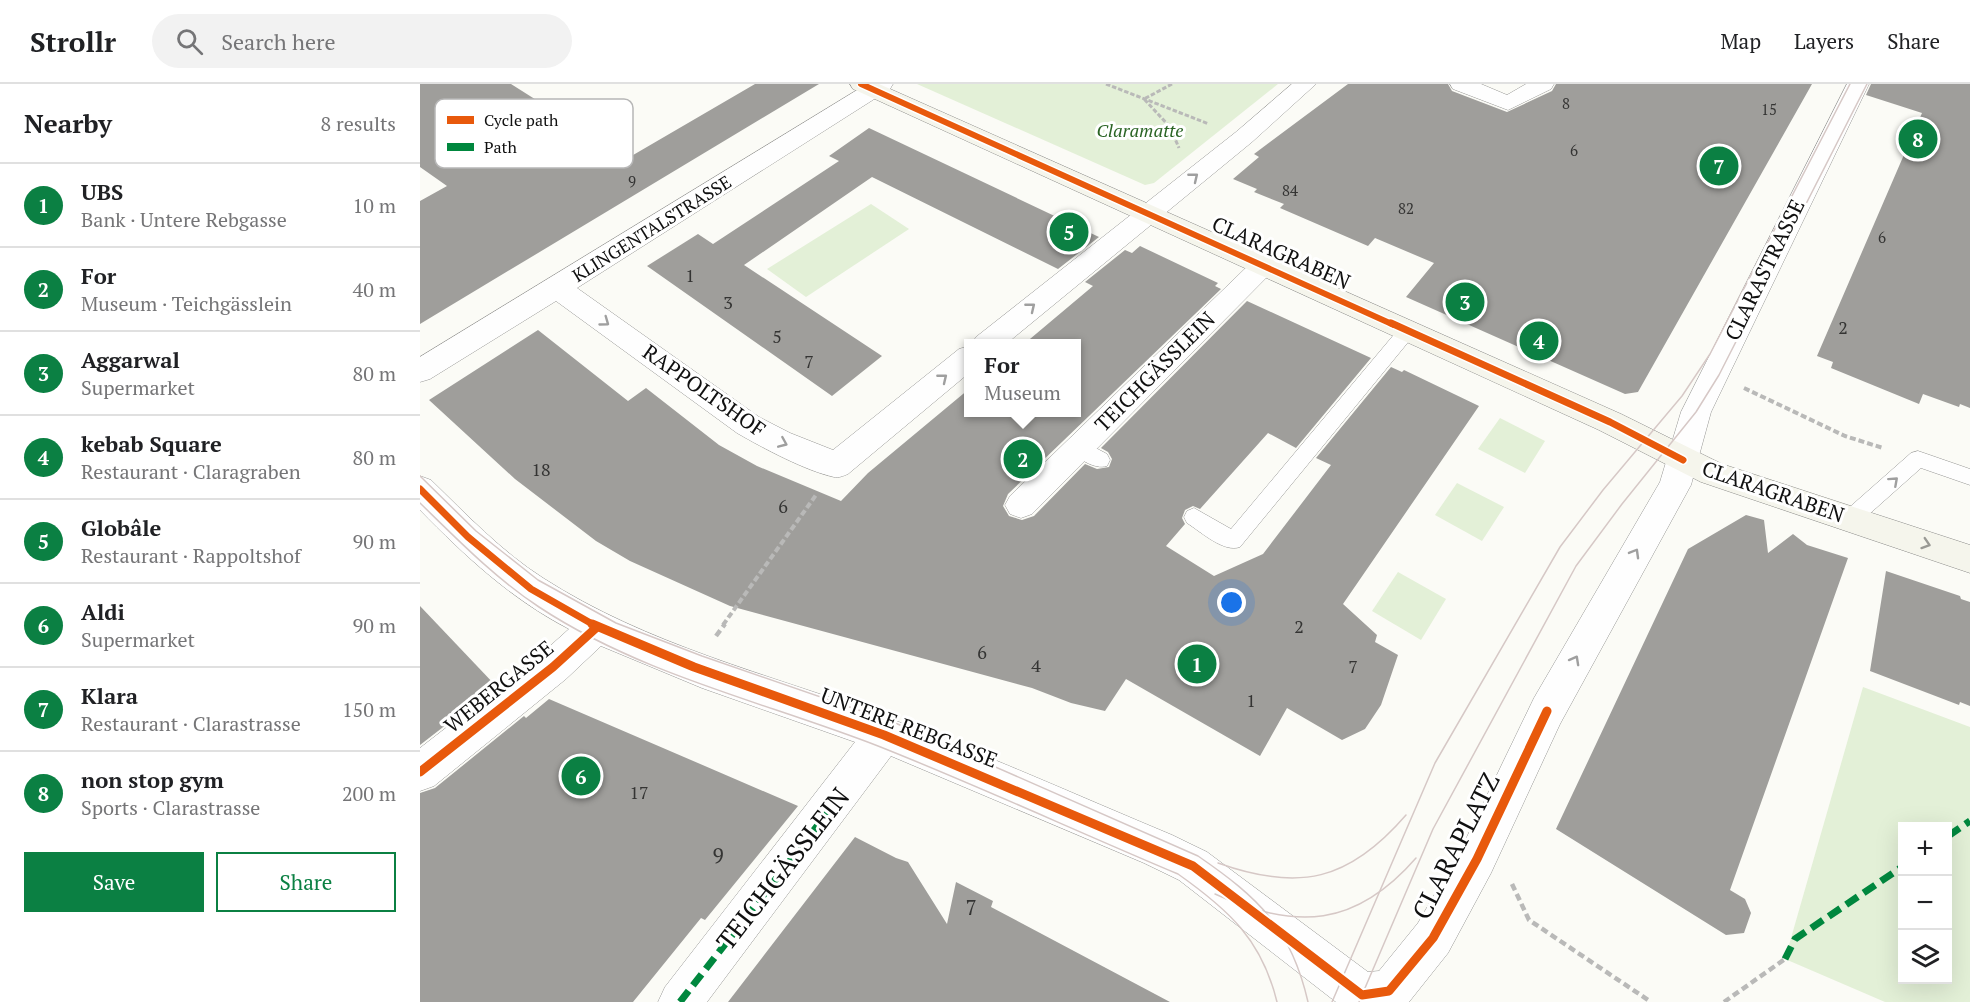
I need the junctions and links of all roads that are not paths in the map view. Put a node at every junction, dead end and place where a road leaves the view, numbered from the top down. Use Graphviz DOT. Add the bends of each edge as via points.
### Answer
graph roads {
  1 [pos="1305,84"];
  2 [pos="1461,84"];
  3 [pos="1543,84"];
  4 [pos="1858,84"];
  5 [pos="873,86"];
  6 [pos="1148,213"];
  7 [pos="1264,265"];
  8 [pos="557,288"];
  9 [pos="1408,330"];
  10 [pos="992,339"];
  11 [pos="964,361"];
  12 [pos="420,371"];
  13 [pos="1683,460"];
  14 [pos="1970,477"];
  15 [pos="420,489"];
  16 [pos="1021,505"];
  17 [pos="1194,517"];
  18 [pos="1850,519"];
  19 [pos="1970,559"];
  20 [pos="597,627"];
  21 [pos="885,735"];
  22 [pos="420,772"];
  23 [pos="1392,998"];
  24 [pos="680,1002"];
  6 -- 1 [label="street, one-way"];
  2 -- 3 [label="street" via="1508,103"];
  4 -- 13 [label="street, CLARASTRASSE" via="1714,373 1696,412"];
  5 -- 6 [label="street, CLARAGRABEN"];
  5 -- 8 [label="street, KLINGENTALSTRASSE"];
  6 -- 7 [label="street, CLARAGRABEN"];
  10 -- 6 [label="street, one-way"];
  7 -- 9 [label="street, CLARAGRABEN"];
  7 -- 16 [label="street, TEICHGÄSSLEIN" via="1089,454"];
  8 -- 11 [label="street, RAPPOLTSHOF, one-way" via="748,425 837,465"];
  8 -- 12 [label="street, KLINGENTALSTRASSE"];
  9 -- 13 [label="street, CLARAGRABEN" via="1611,422"];
  9 -- 17 [label="lane" via="1233,541"];
  13 -- 18 [label="street, CLARAGRABEN"];
  23 -- 13 [label="street, CLARAPLATZ, one-way" via="1433,938 1472,869 1547,711 1675,485"];
  18 -- 14 [label="lane, one-way" via="1918,459"];
  15 -- 20 [label="street, UNTERE REBGASSE" via="468,537 522,582"];
  18 -- 19 [label="street, CLARAGRABEN, one-way"];
  20 -- 21 [label="street, UNTERE REBGASSE" via="694,667"];
  20 -- 22 [label="street, WEBERGASSE" via="553,667"];
  21 -- 23 [label="street, UNTERE REBGASSE" via="1193,866 1362,995"];
  21 -- 24 [label="street, TEICHGÄSSLEIN"];
}
